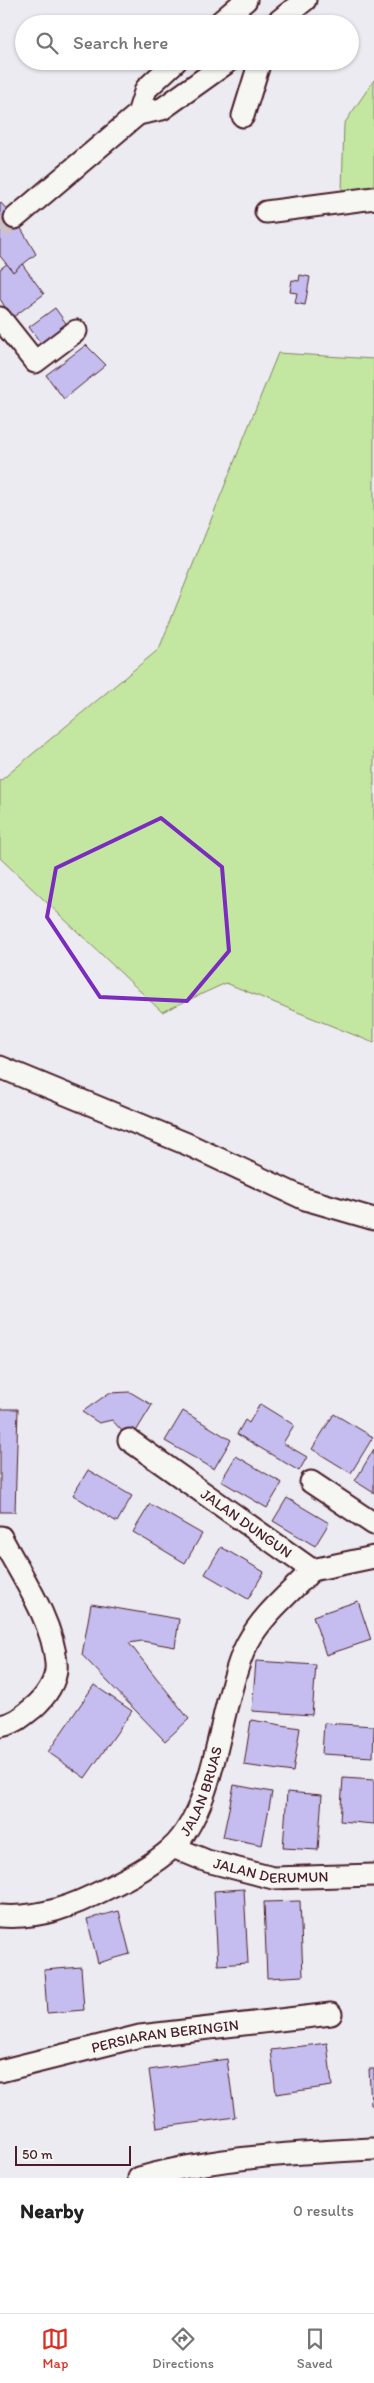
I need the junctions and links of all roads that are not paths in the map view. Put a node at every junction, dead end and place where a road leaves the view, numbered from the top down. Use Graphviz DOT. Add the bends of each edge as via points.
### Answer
graph roads {
  1 [pos="246,0"];
  2 [pos="228,15"];
  3 [pos="166,70"];
  4 [pos="216,70"];
  5 [pos="257,70"];
  6 [pos="138,114"];
  7 [pos="243,116"];
  8 [pos="374,198"];
  9 [pos="266,212"];
  10 [pos="15,218"];
  11 [pos="0,318"];
  12 [pos="76,331"];
  13 [pos="0,1067"];
  14 [pos="374,1219"];
  15 [pos="129,1440"];
  16 [pos="311,1482"];
  17 [pos="374,1524"];
  18 [pos="1,1537"];
  19 [pos="374,1557"];
  20 [pos="312,1570"];
  21 [pos="0,1726"];
  22 [pos="173,1847"];
  23 [pos="374,1876"];
  24 [pos="0,1916"];
  25 [pos="332,2014"];
  26 [pos="0,2071"];
  27 [pos="374,2149"];
  28 [pos="139,2178"];
  1 -- 2 [label="street"];
  3 -- 6 [label="street" via="146,89"];
  4 -- 6 [label="street" via="162,109"];
  5 -- 7 [label="street"];
  6 -- 10 [label="street"];
  8 -- 9 [label="street"];
  11 -- 12 [label="street" via="35,362"];
  13 -- 14 [label="street" via="187,1144 305,1199"];
  15 -- 20 [label="street, JALAN DUNGUN"];
  16 -- 17 [label="street"];
  18 -- 21 [label="street" via="47,1624 57,1664 51,1688 37,1705 12,1725"];
  19 -- 20 [label="street"];
  20 -- 22 [label="street, JALAN BRUAS" via="260,1624 247,1644 237,1669 203,1796"];
  22 -- 23 [label="street, JALAN DERUMUN" via="207,1861 273,1878"];
  22 -- 24 [label="street, JALAN BRUAS" via="137,1873 54,1912 21,1918"];
  25 -- 26 [label="street, PERSIARAN BERINGIN" via="140,2036"];
  27 -- 28 [label="street" via="310,2152 176,2168"];
}
